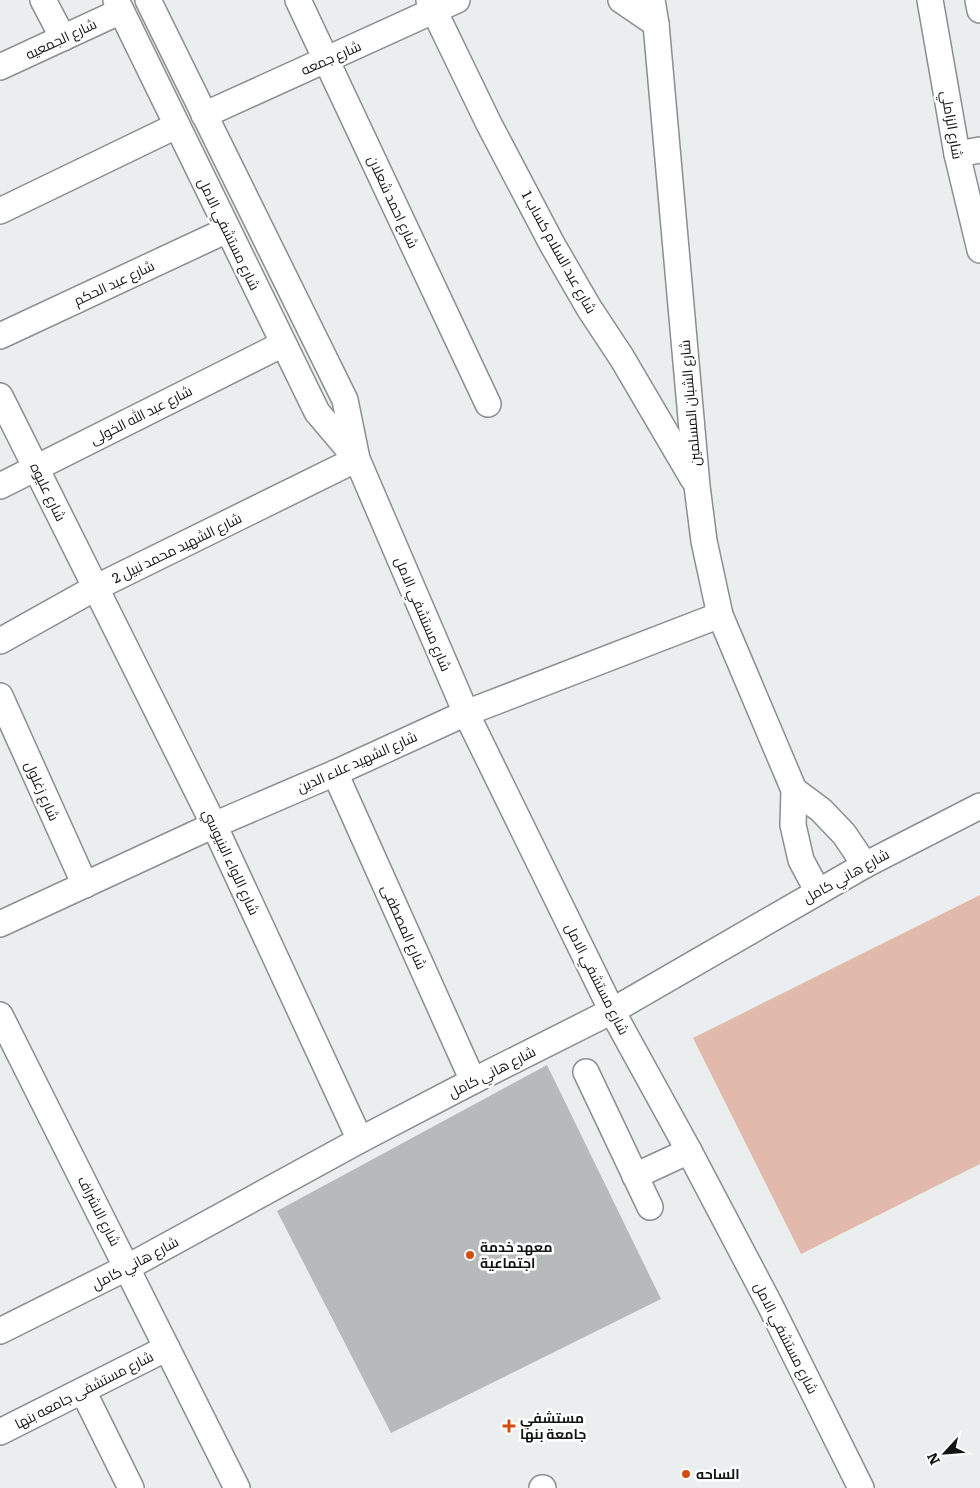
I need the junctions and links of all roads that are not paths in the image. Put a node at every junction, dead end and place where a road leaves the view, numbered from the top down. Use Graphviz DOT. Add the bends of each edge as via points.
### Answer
graph roads {
  1 [pos="44,0"];
  2 [pos="148,0"];
  3 [pos="298,0"];
  4 [pos="457,0"];
  5 [pos="621,0"];
  6 [pos="930,0"];
  7 [pos="978,0"];
  8 [pos="119,5"];
  9 [pos="431,6"];
  10 [pos="980,10"];
  11 [pos="654,12"];
  12 [pos="63,38"];
  13 [pos="326,60"];
  14 [pos="1,63"];
  15 [pos="204,115"];
  16 [pos="176,126"];
  17 [pos="968,152"];
  18 [pos="0,211"];
  19 [pos="228,230"];
  20 [pos="980,250"];
  21 [pos="0,336"];
  22 [pos="282,344"];
  23 [pos="0,396"];
  24 [pos="488,404"];
  25 [pos="356,459"];
  26 [pos="36,467"];
  27 [pos="0,486"];
  28 [pos="697,486"];
  29 [pos="95,588"];
  30 [pos="720,615"];
  31 [pos="0,641"];
  32 [pos="0,696"];
  33 [pos="466,713"];
  34 [pos="335,773"];
  35 [pos="794,790"];
  36 [pos="980,806"];
  37 [pos="214,825"];
  38 [pos="865,864"];
  39 [pos="85,885"];
  40 [pos="818,892"];
  41 [pos="0,924"];
  42 [pos="612,1011"];
  43 [pos="0,1015"];
  44 [pos="586,1072"];
  45 [pos="473,1081"];
  46 [pos="360,1140"];
  47 [pos="689,1151"];
  48 [pos="636,1176"];
  49 [pos="650,1207"];
  50 [pos="128,1267"];
  51 [pos="0,1331"];
  52 [pos="167,1348"];
  53 [pos="83,1391"];
  54 [pos="0,1432"];
  55 [pos="131,1488"];
  56 [pos="237,1488"];
  57 [pos="861,1488"];
  1 -- 12 [label="street"];
  2 -- 15 [label="street, شارع مستشفي الامل"];
  3 -- 13 [label="street, شارع احمد شعلان"];
  4 -- 9 [label="street, شارع جمعه"];
  5 -- 11 [label="street"];
  6 -- 17 [label="street, شارع الزاملي"];
  7 -- 10 [label="street"];
  8 -- 12 [label="street, شارع الجمعيه"];
  8 -- 16 [label="street, شارع مستشفي الامل"];
  9 -- 13 [label="street, شارع جمعه"];
  9 -- 28 [label="street, شارع عبد السلام كساب 1" via="552,244"];
  11 -- 28 [label="street, شارع الشبان المسلمين"];
  12 -- 14 [label="street, شارع الجمعيه"];
  13 -- 15 [label="street, شارع جمعه"];
  13 -- 24 [label="street, شارع احمد شعلان"];
  15 -- 25 [label="street, شارع مستشفي الامل" via="345,400"];
  16 -- 18 [label="street"];
  16 -- 19 [label="street, شارع مستشفي الامل"];
  17 -- 20 [label="street, شارع الزاملي"];
  19 -- 21 [label="street, شارع عبد الحكم"];
  19 -- 22 [label="street, شارع مستشفي الامل"];
  22 -- 25 [label="street, شارع مستشفي الامل" via="317,412"];
  22 -- 26 [label="street, شارع عبد الله الخولى"];
  23 -- 26 [label="street, شارع عليوه"];
  25 -- 29 [label="street, شارع الشهيد محمد نبيل 2"];
  25 -- 33 [label="street, شارع مستشفي الامل"];
  26 -- 27 [label="street, شارع عبد الله الخولى"];
  26 -- 29 [label="street, شارع عليوه"];
  28 -- 30 [label="street, شارع الشبان المسلمين" via="704,541"];
  29 -- 31 [label="street, شارع الشهيد محمد نبيل 2"];
  29 -- 37 [label="street, شارع اللواء البنيوسي"];
  30 -- 33 [label="street, شارع الشهيد علاء الدين"];
  30 -- 35 [label="street, شارع الشبان المسلمين"];
  32 -- 39 [label="street, شارع زغلول"];
  33 -- 34 [label="street, شارع الشهيد علاء الدين"];
  33 -- 42 [label="street, شارع مستشفي الامل"];
  34 -- 37 [label="street, شارع الشهيد علاء الدين"];
  34 -- 45 [label="street, شارع المصطفى"];
  35 -- 38 [label="street, شارع الشبان المسلمين" via="827,816"];
  35 -- 40 [label="street, شارع الشبان المسلمين" via="794,825 801,860"];
  36 -- 38 [label="street, شارع هاني كامل"];
  37 -- 39 [label="street, شارع الشهيد علاء الدين"];
  37 -- 46 [label="street, شارع اللواء البنيوسي"];
  38 -- 40 [label="street, شارع هاني كامل"];
  39 -- 41 [label="street, شارع الشهيد علاء الدين"];
  40 -- 42 [label="street, شارع هاني كامل"];
  42 -- 45 [label="street, شارع هاني كامل"];
  42 -- 47 [label="street, شارع مستشفي الامل"];
  43 -- 50 [label="street, شارع الاشراف"];
  44 -- 48 [label="street"];
  45 -- 46 [label="street, شارع هاني كامل"];
  46 -- 50 [label="street, شارع هاني كامل"];
  47 -- 48 [label="street"];
  47 -- 57 [label="street, شارع مستشفي الامل"];
  48 -- 49 [label="street"];
  50 -- 51 [label="street, شارع هاني كامل"];
  50 -- 52 [label="street, شارع الاشراف"];
  52 -- 53 [label="street, شارع مستشفى جامعه بنها"];
  52 -- 56 [label="street, شارع الاشراف"];
  53 -- 54 [label="street, شارع مستشفى جامعه بنها"];
  53 -- 55 [label="street"];
}
